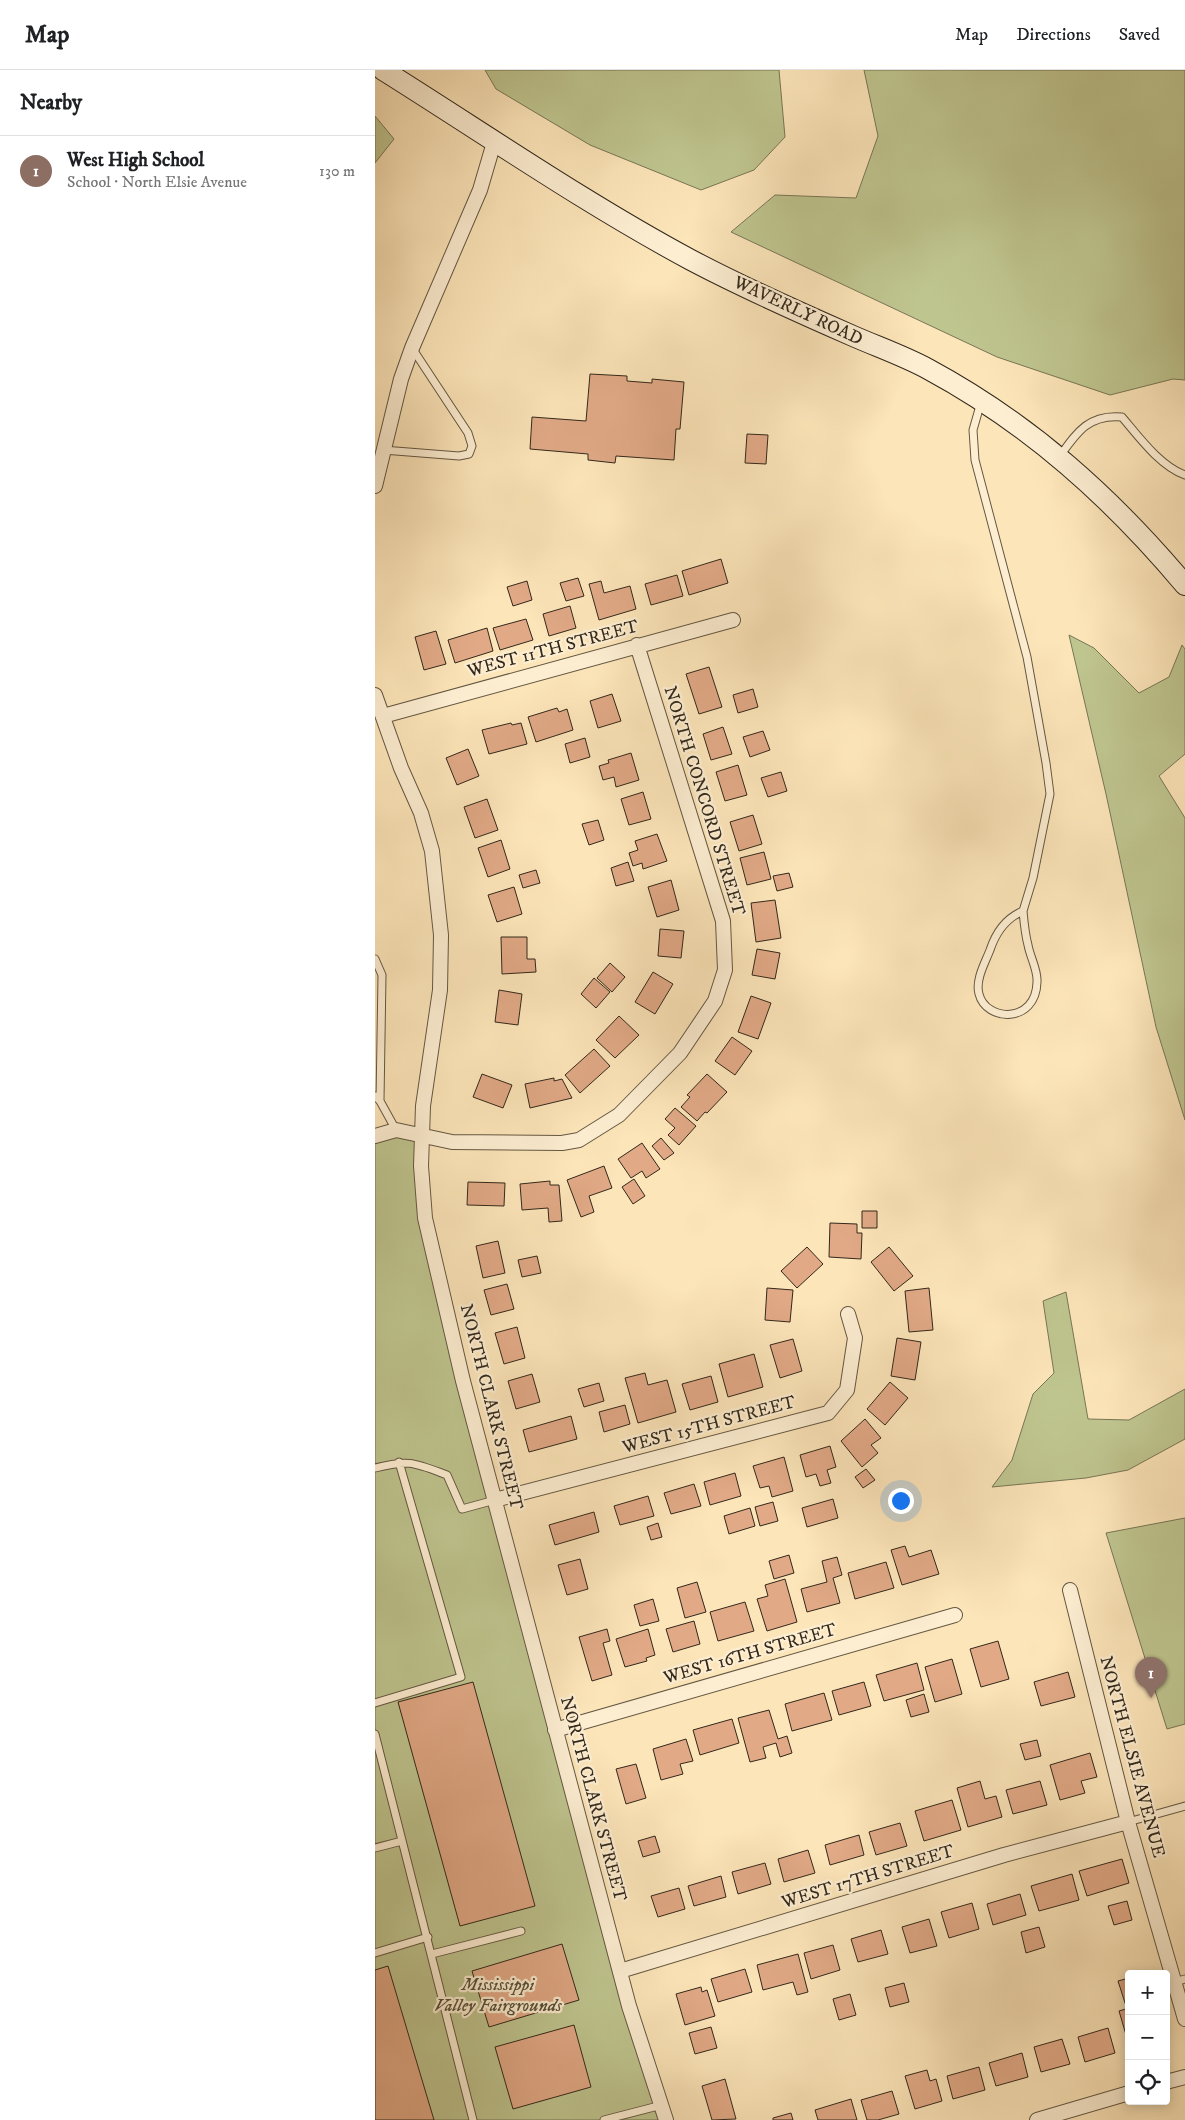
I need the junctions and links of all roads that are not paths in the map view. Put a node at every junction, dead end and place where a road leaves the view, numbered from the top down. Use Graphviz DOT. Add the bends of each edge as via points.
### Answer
graph roads {
  1 [pos="383,70"];
  2 [pos="495,140"];
  3 [pos="412,348"];
  4 [pos="981,401"];
  5 [pos="383,450"];
  6 [pos="1059,457"];
  7 [pos="1185,475"];
  8 [pos="375,486"];
  9 [pos="1185,585"];
  10 [pos="733,620"];
  11 [pos="637,645"];
  12 [pos="375,695"];
  13 [pos="383,716"];
  14 [pos="1023,911"];
  15 [pos="375,959"];
  16 [pos="378,1099"];
  17 [pos="396,1130"];
  18 [pos="375,1136"];
  19 [pos="422,1136"];
  20 [pos="848,1314"];
  21 [pos="399,1462"];
  22 [pos="375,1468"];
  23 [pos="495,1500"];
  24 [pos="1070,1590"];
  25 [pos="955,1615"];
  26 [pos="375,1703"];
  27 [pos="555,1730"];
  28 [pos="375,1734"];
  29 [pos="378,1760"];
  30 [pos="1185,1806"];
  31 [pos="1128,1822"];
  32 [pos="401,1841"];
  33 [pos="375,1848"];
  34 [pos="521,1931"];
  35 [pos="428,1937"];
  36 [pos="375,1953"];
  37 [pos="432,1954"];
  38 [pos="620,1971"];
  39 [pos="1180,1981"];
  40 [pos="1185,2019"];
  41 [pos="1185,2077"];
  42 [pos="1170,2081"];
  43 [pos="1125,2094"];
  44 [pos="662,2105"];
  45 [pos="473,2120"];
  46 [pos="604,2120"];
  47 [pos="666,2120"];
  48 [pos="1037,2120"];
  1 -- 2 [label="street, WAVERLY ROAD"];
  2 -- 3 [label="street" via="480,190"];
  2 -- 4 [label="street, WAVERLY ROAD" via="573,192 689,259 755,293 927,369"];
  3 -- 5 [label="street"];
  3 -- 5 [label="lane" via="468,433 472,446 469,454 459,456"];
  4 -- 6 [label="street, WAVERLY ROAD" via="1044,443"];
  4 -- 14 [label="lane" via="973,430 975,460 1027,657 1049,794 1033,878"];
  5 -- 8 [label="street"];
  6 -- 7 [label="lane" via="1075,434 1091,422 1107,416 1122,418 1175,471"];
  6 -- 9 [label="street, WAVERLY ROAD" via="1099,491"];
  10 -- 11 [label="street, WEST 11TH STREET"];
  11 -- 13 [label="street, WEST 11TH STREET"];
  11 -- 19 [label="street, NORTH CONCORD STREET" via="723,921 725,970 715,1001 680,1053 619,1114 579,1140 562,1144 503,1144 452,1142"];
  12 -- 13 [label="street, NORTH CLARK STREET"];
  13 -- 19 [label="street, NORTH CLARK STREET" via="432,850 441,935 440,990 423,1106"];
  14 -- 14 [label="lane" via="1038,980 1035,995 1030,1006 1021,1013 1000,1013 986,1007 979,995 979,982 1002,926 1011,916"];
  15 -- 16 [label="lane" via="382,975"];
  16 -- 17 [label="lane"];
  17 -- 18 [label="street"];
  17 -- 19 [label="street"];
  19 -- 23 [label="street, NORTH CLARK STREET" via="425,1218"];
  20 -- 23 [label="street, WEST 15TH STREET" via="855,1338 847,1390 828,1413"];
  21 -- 22 [label="lane"];
  21 -- 23 [label="lane" via="420,1464 447,1475 462,1509"];
  21 -- 26 [label="lane" via="461,1677"];
  23 -- 27 [label="street, NORTH CLARK STREET"];
  24 -- 31 [label="street, NORTH ELSIE AVENUE"];
  25 -- 27 [label="street, WEST 16TH STREET"];
  27 -- 38 [label="street, NORTH CLARK STREET"];
  28 -- 29 [label="lane"];
  29 -- 32 [label="lane"];
  30 -- 31 [label="lane"];
  31 -- 38 [label="street, WEST 17TH STREET" via="1004,1855"];
  31 -- 39 [label="street, NORTH ELSIE AVENUE"];
  32 -- 33 [label="lane"];
  32 -- 35 [label="lane"];
  34 -- 37 [label="lane"];
  35 -- 36 [label="lane"];
  35 -- 37 [label="lane"];
  37 -- 45 [label="lane"];
  38 -- 44 [label="street, NORTH CLARK STREET"];
  39 -- 40 [label="street, NORTH ELSIE AVENUE"];
  41 -- 42 [label="street"];
  43 -- 48 [label="street"];
  44 -- 46 [label="lane"];
  44 -- 47 [label="street, NORTH CLARK STREET"];
}
